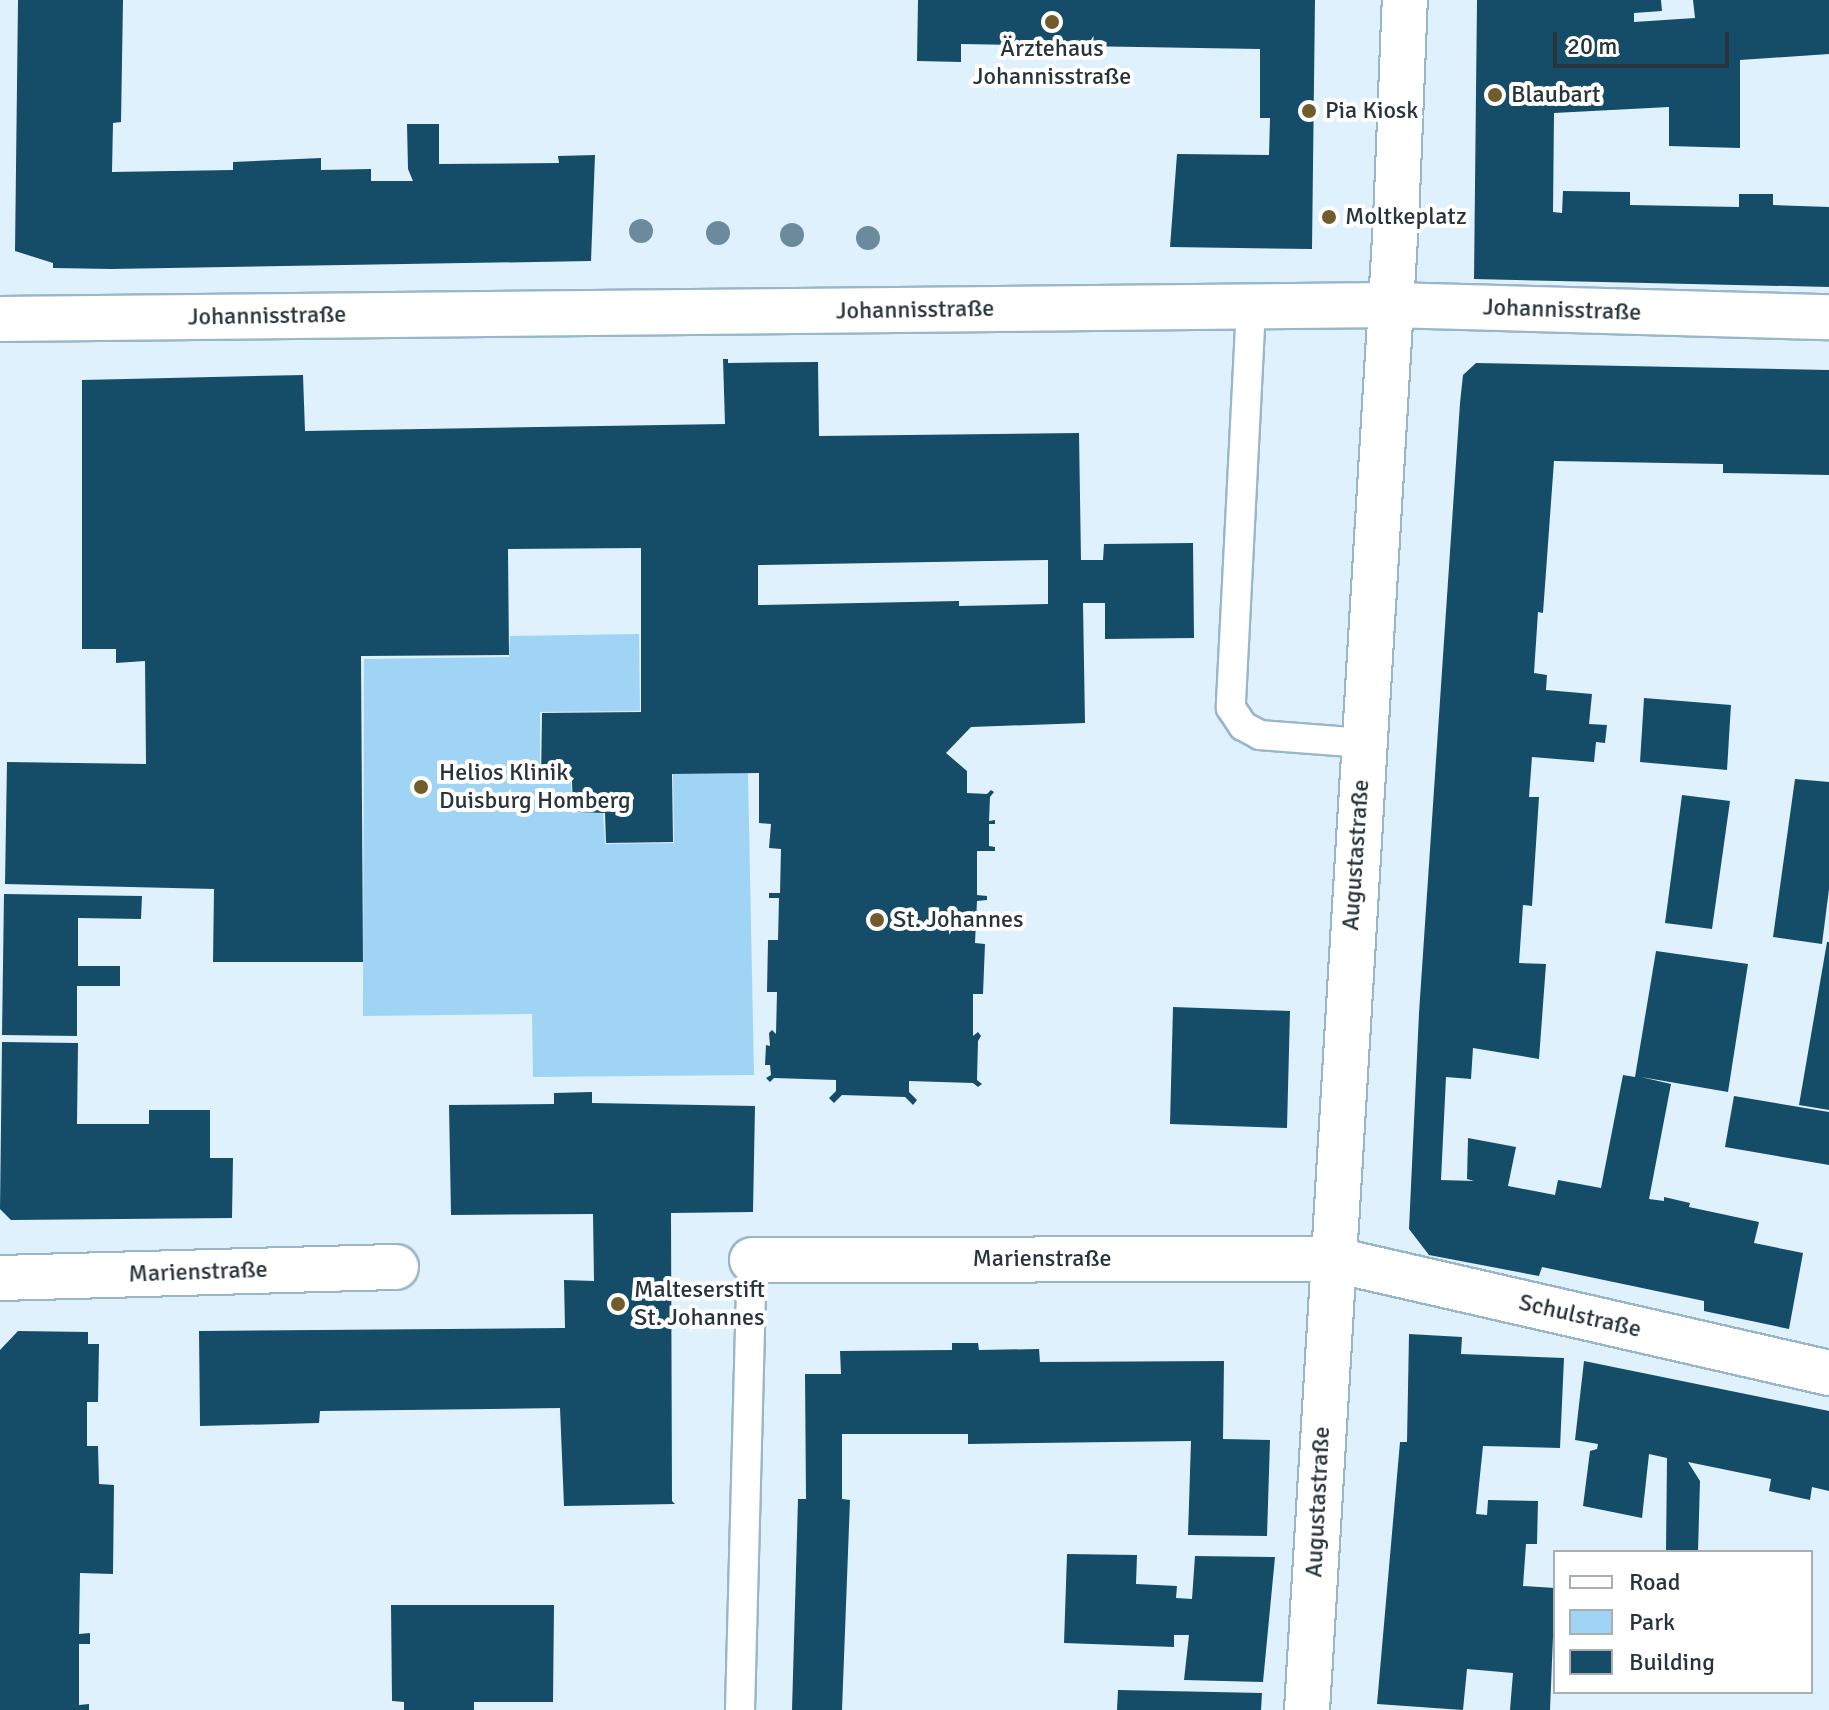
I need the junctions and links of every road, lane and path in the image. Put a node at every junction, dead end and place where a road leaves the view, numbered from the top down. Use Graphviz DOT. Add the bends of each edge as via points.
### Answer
graph roads {
  1 [pos="1405,0"];
  2 [pos="1390,305"];
  3 [pos="1251,307"];
  4 [pos="1829,317"];
  5 [pos="0,319"];
  6 [pos="1363,743"];
  7 [pos="1331,1259"];
  8 [pos="752,1260"];
  9 [pos="396,1267"];
  10 [pos="0,1278"];
  11 [pos="1829,1373"];
  12 [pos="740,1710"];
  13 [pos="1307,1710"];
  1 -- 2 [label="street, Augustastraße"];
  2 -- 3 [label="street, Johannisstraße"];
  2 -- 4 [label="street, Johannisstraße"];
  2 -- 6 [label="street, Augustastraße"];
  3 -- 5 [label="street, Johannisstraße"];
  3 -- 6 [label="lane" via="1231,708 1243,726 1260,735"];
  6 -- 7 [label="street, Augustastraße"];
  7 -- 8 [label="street, Marienstraße"];
  7 -- 11 [label="street, Schulstraße"];
  7 -- 13 [label="street, Augustastraße"];
  8 -- 12 [label="lane"];
  9 -- 10 [label="street, Marienstraße"];
}
